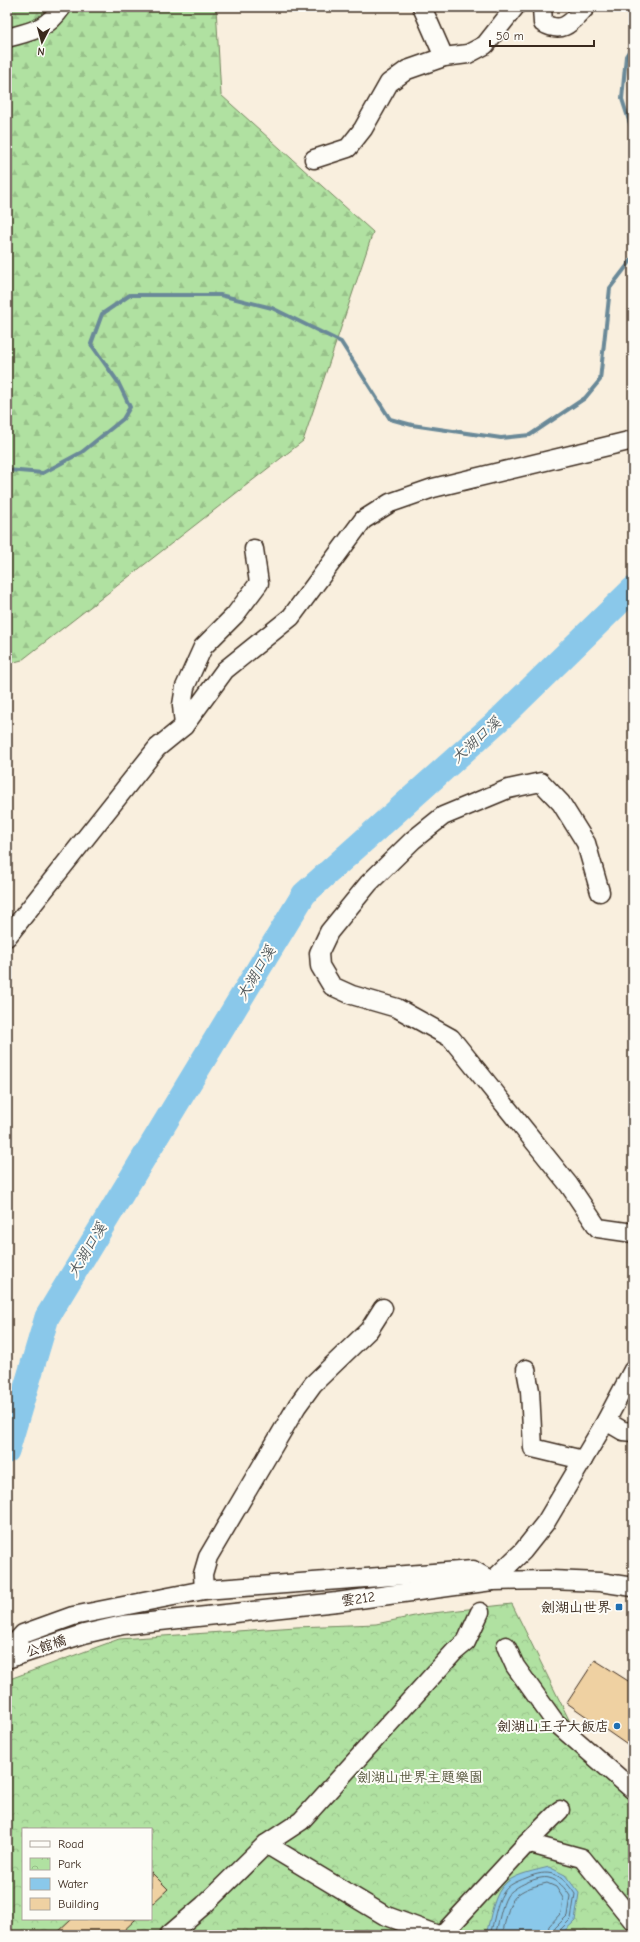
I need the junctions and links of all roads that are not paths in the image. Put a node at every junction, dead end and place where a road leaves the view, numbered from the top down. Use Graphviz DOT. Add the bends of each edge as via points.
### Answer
graph roads {
  1 [pos="62,7"];
  2 [pos="422,7"];
  3 [pos="515,7"];
  4 [pos="542,7"];
  5 [pos="586,7"];
  6 [pos="7,38"];
  7 [pos="444,57"];
  8 [pos="314,159"];
  9 [pos="633,440"];
  10 [pos="254,549"];
  11 [pos="184,726"];
  12 [pos="600,892"];
  13 [pos="7,937"];
  14 [pos="633,1232"];
  15 [pos="383,1308"];
  16 [pos="526,1369"];
  17 [pos="633,1370"];
  18 [pos="606,1421"];
  19 [pos="633,1432"];
  20 [pos="583,1460"];
  21 [pos="492,1581"];
  22 [pos="633,1587"];
  23 [pos="204,1590"];
  24 [pos="480,1612"];
  25 [pos="84,1634"];
  26 [pos="506,1646"];
  27 [pos="7,1652"];
  28 [pos="7,1659"];
  29 [pos="633,1790"];
  30 [pos="560,1810"];
  31 [pos="527,1843"];
  32 [pos="266,1844"];
  33 [pos="633,1921"];
  34 [pos="633,1927"];
  35 [pos="169,1935"];
  36 [pos="438,1935"];
  37 [pos="442,1935"];
  38 [pos="626,1935"];
  1 -- 6 [label="street" via="56,16 41,28"];
  2 -- 7 [label="street"];
  3 -- 7 [label="street" via="485,45 468,54"];
  4 -- 5 [label="street" via="543,23 553,29 565,27"];
  7 -- 8 [label="street" via="407,70 389,83 363,129 348,148"];
  9 -- 11 [label="street" via="433,488 390,503 363,520 291,616 225,670"];
  10 -- 11 [label="street" via="259,583 235,615 203,647 184,687"];
  11 -- 13 [label="street" via="157,748"];
  12 -- 14 [label="street" via="586,843 561,803 542,782 508,789 443,816 412,840 369,883 329,932 319,953 320,966 332,986 352,995 397,1008 450,1038 569,1185 598,1228"];
  15 -- 23 [label="street" via="369,1330 313,1384 297,1406 208,1557 203,1574"];
  16 -- 20 [label="street" via="530,1391 533,1448"];
  17 -- 18 [label="street"];
  18 -- 19 [label="street" via="623,1432"];
  18 -- 20 [label="street"];
  20 -- 21 [label="street" via="546,1522 523,1551"];
  21 -- 22 [label="street, 雲212 / 雲212" via="600,1582"];
  21 -- 23 [label="street" via="474,1570"];
  21 -- 25 [label="street, 雲212 / 雲212" via="337,1602 122,1625"];
  23 -- 27 [label="street" via="73,1616 23,1634"];
  24 -- 32 [label="street" via="466,1642 454,1652 301,1821"];
  25 -- 28 [label="street, 公館橋 / 雲212"];
  26 -- 29 [label="street" via="515,1666 555,1722"];
  30 -- 31 [label="street"];
  31 -- 33 [label="street" via="582,1858"];
  31 -- 37 [label="street"];
  32 -- 35 [label="street" via="204,1905"];
  32 -- 36 [label="street" via="384,1915"];
  34 -- 38 [label="street"];
}
